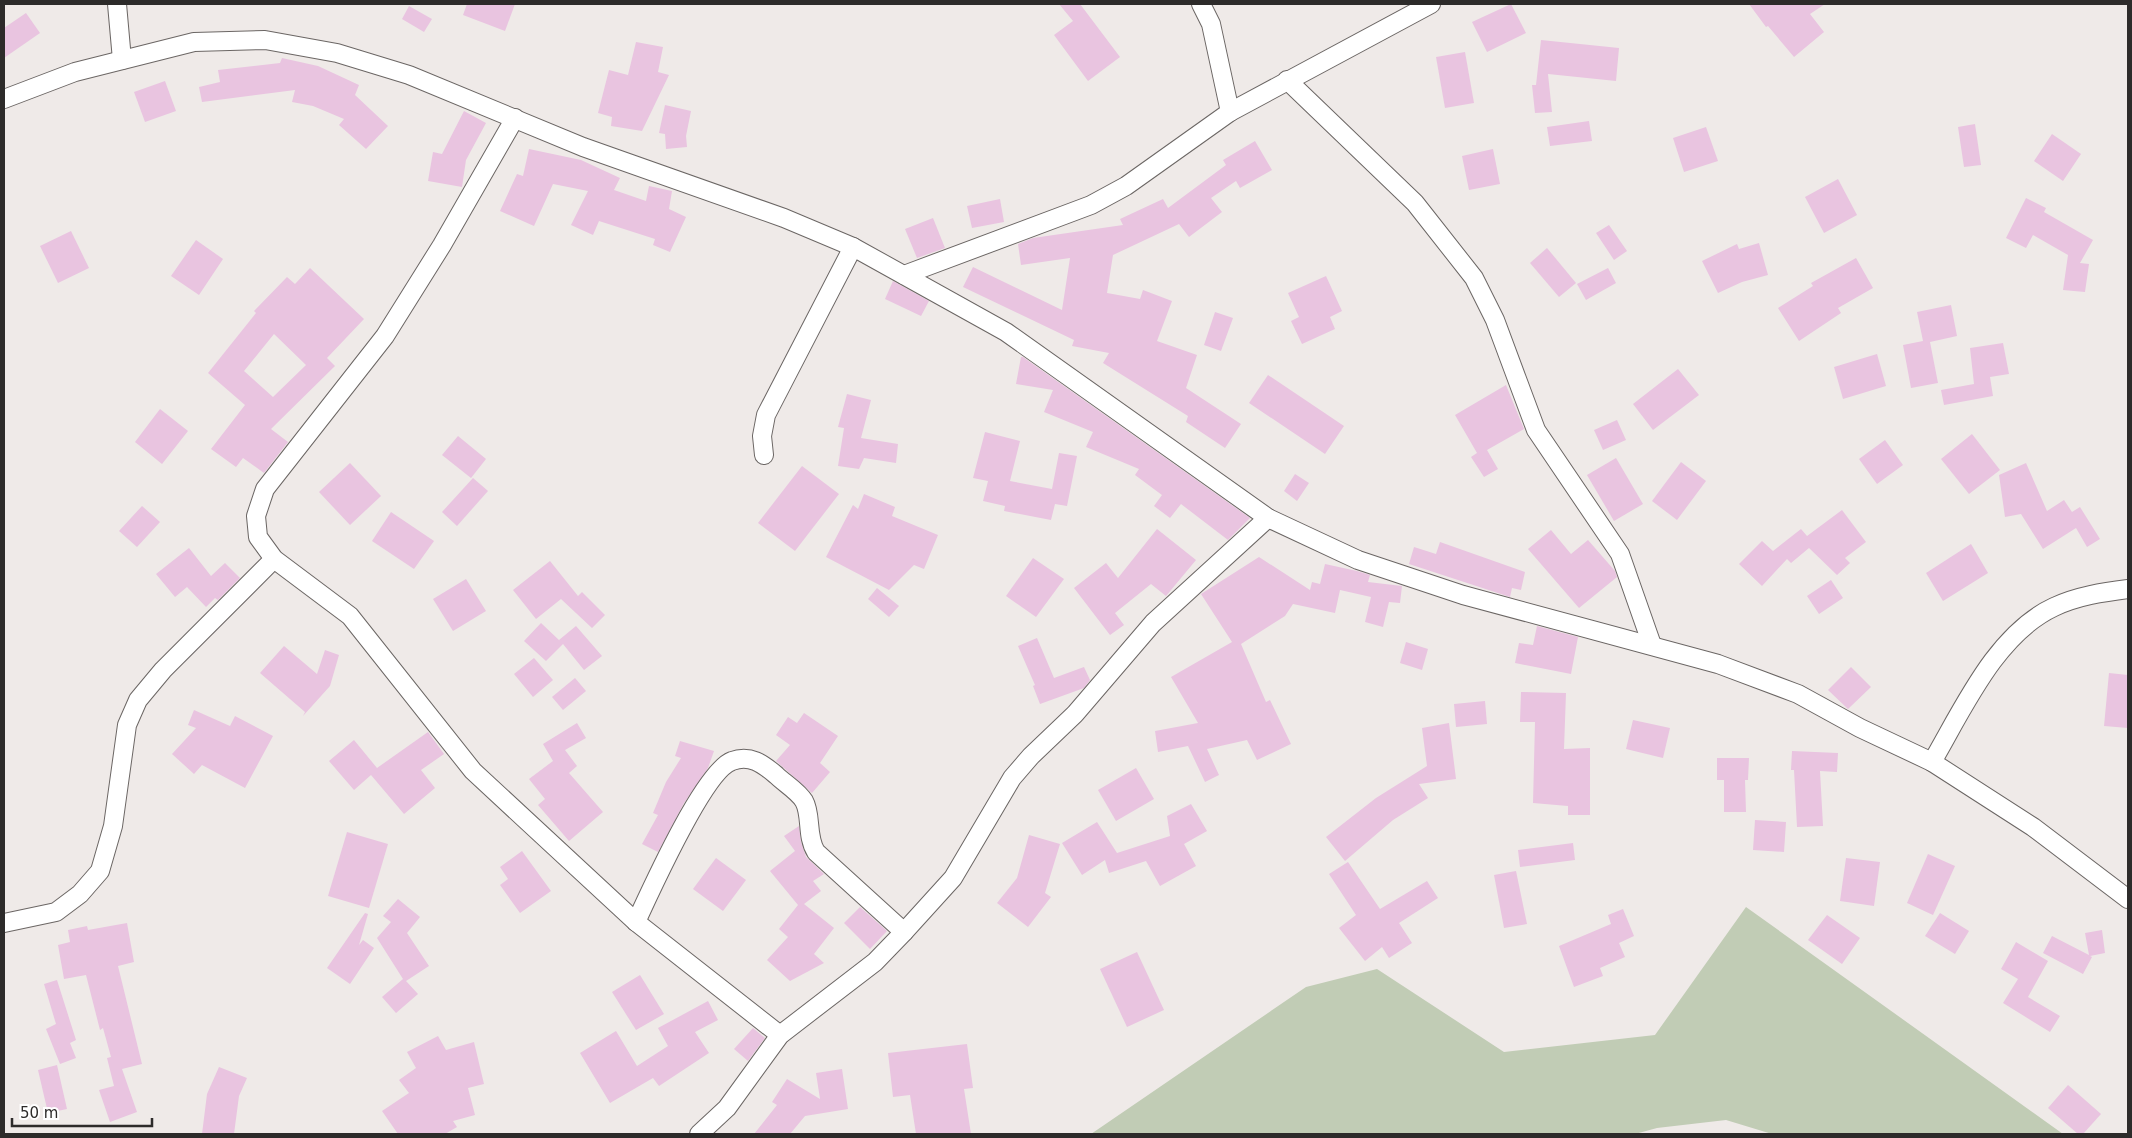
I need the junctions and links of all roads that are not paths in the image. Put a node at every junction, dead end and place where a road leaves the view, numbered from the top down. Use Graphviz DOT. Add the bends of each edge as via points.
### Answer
graph roads {
  1 [pos="116,4"];
  2 [pos="1201,4"];
  3 [pos="1430,4"];
  4 [pos="122,60"];
  5 [pos="1287,80"];
  6 [pos="4,98"];
  7 [pos="1230,112"];
  8 [pos="515,118"];
  9 [pos="853,247"];
  10 [pos="904,275"];
  11 [pos="764,455"];
  12 [pos="1268,518"];
  13 [pos="274,559"];
  14 [pos="2128,590"];
  15 [pos="1652,645"];
  16 [pos="1932,762"];
  17 [pos="2128,899"];
  18 [pos="636,922"];
  19 [pos="4,924"];
  20 [pos="904,932"];
  21 [pos="780,1035"];
  22 [pos="699,1134"];
  1 -- 4 [label="street"];
  2 -- 7 [label="street" via="1211,24"];
  3 -- 5 [label="street"];
  4 -- 6 [label="street" via="75,72"];
  4 -- 8 [label="street" via="194,42 266,40 337,53 409,75"];
  5 -- 7 [label="street"];
  5 -- 15 [label="street" via="1415,204 1474,278 1495,320 1536,430 1620,554"];
  7 -- 10 [label="street" via="1126,186 1092,205"];
  8 -- 9 [label="street" via="583,147 784,218"];
  8 -- 13 [label="street" via="442,245 384,336 265,489 256,516 258,538"];
  9 -- 10 [label="street"];
  9 -- 11 [label="street" via="766,415 762,436"];
  10 -- 12 [label="street" via="1006,332"];
  12 -- 15 [label="street" via="1358,560 1463,595 1589,631"];
  12 -- 20 [label="street" via="1153,623 1075,714 1031,756 1012,778 953,878"];
  13 -- 18 [label="street" via="350,616 474,771"];
  13 -- 19 [label="street" via="162,670 138,700 128,725 113,826 100,871 80,894 56,912"];
  14 -- 16 [label="street" via="2098,593 2053,607 2020,630 1987,668"];
  15 -- 16 [label="street" via="1718,664 1798,694"];
  16 -- 17 [label="street" via="2032,827"];
  18 -- 20 [label="street" via="681,830 718,770 731,761 746,758 763,764 803,800 811,844 816,852"];
  18 -- 21 [label="street"];
  20 -- 21 [label="street" via="876,962"];
  21 -- 22 [label="street" via="727,1108"];
}
